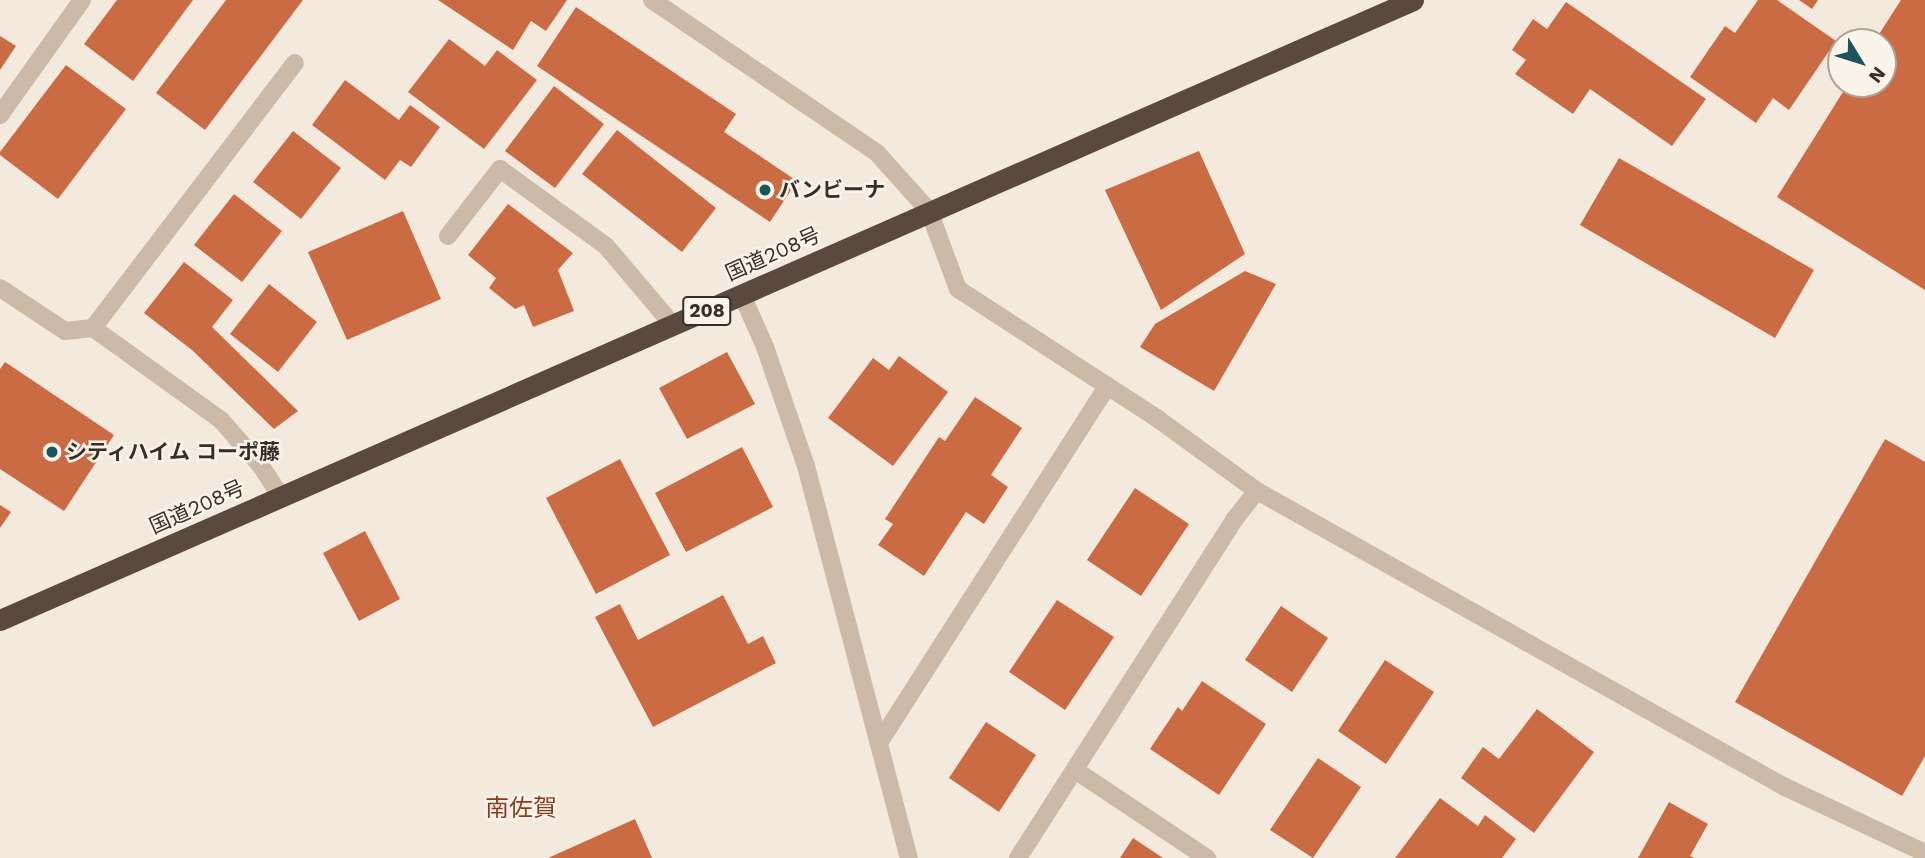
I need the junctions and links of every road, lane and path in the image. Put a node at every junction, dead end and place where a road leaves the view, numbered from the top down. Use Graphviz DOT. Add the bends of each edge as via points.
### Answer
graph roads {
  1 [pos="82,0"];
  2 [pos="652,0"];
  3 [pos="1413,0"];
  4 [pos="295,63"];
  5 [pos="0,116"];
  6 [pos="929,211"];
  7 [pos="448,236"];
  8 [pos="0,288"];
  9 [pos="742,295"];
  10 [pos="673,325"];
  11 [pos="93,328"];
  12 [pos="1107,386"];
  13 [pos="1256,491"];
  14 [pos="281,497"];
  15 [pos="0,620"];
  16 [pos="879,743"];
  17 [pos="1074,770"];
  18 [pos="1925,853"];
  19 [pos="909,858"];
  20 [pos="1018,858"];
  21 [pos="1207,858"];
  1 -- 5 [label="street"];
  2 -- 6 [label="street" via="869,146"];
  3 -- 6 [label="highway, 国道208号 / 208"];
  4 -- 11 [label="street"];
  6 -- 9 [label="highway, 国道208号 / 208"];
  6 -- 12 [label="street" via="958,289"];
  7 -- 10 [label="street" via="500,169 606,246"];
  8 -- 11 [label="street" via="65,331"];
  9 -- 10 [label="highway, 国道208号 / 208"];
  9 -- 16 [label="street" via="806,466"];
  10 -- 14 [label="highway, 国道208号 / 208"];
  11 -- 14 [label="street" via="221,421 261,466"];
  12 -- 13 [label="street"];
  12 -- 16 [label="street"];
  13 -- 17 [label="street"];
  13 -- 18 [label="street" via="1785,787"];
  14 -- 15 [label="highway, 国道208号 / 208"];
  16 -- 19 [label="street"];
  17 -- 20 [label="street"];
  17 -- 21 [label="street"];
}
